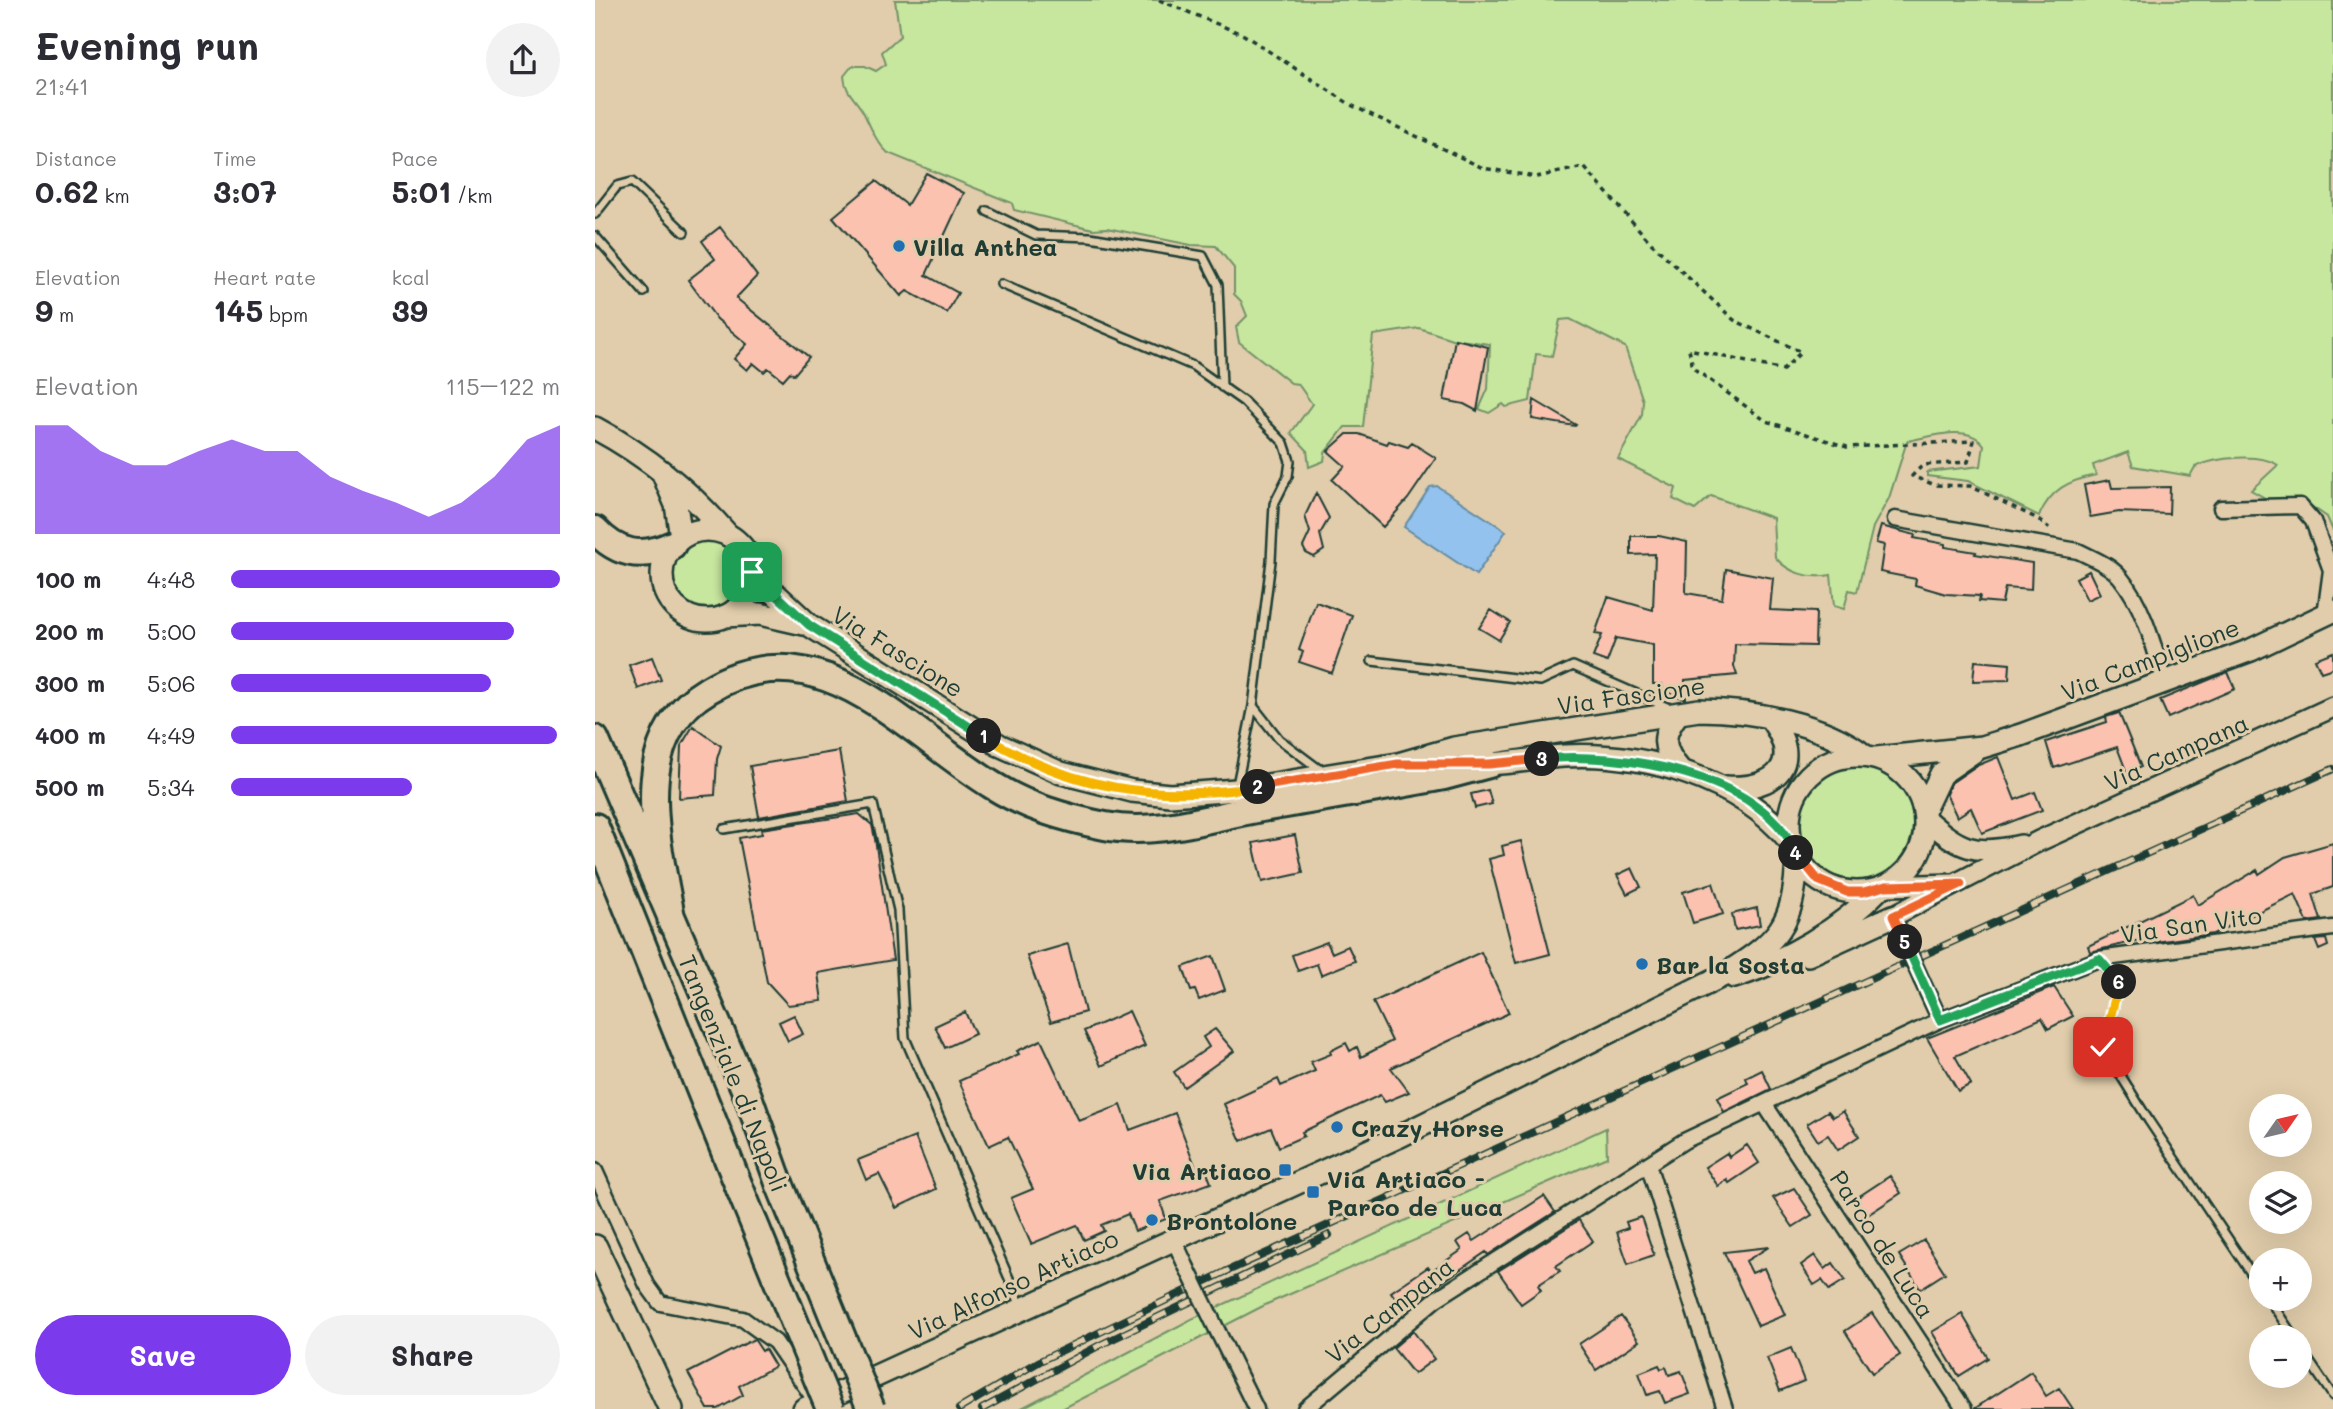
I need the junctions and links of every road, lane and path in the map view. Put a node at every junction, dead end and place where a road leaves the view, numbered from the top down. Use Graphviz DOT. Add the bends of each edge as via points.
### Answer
graph roads {
  1 [pos="1159,0"];
  2 [pos="987,211"];
  3 [pos="595,214"];
  4 [pos="684,232"];
  5 [pos="595,236"];
  6 [pos="1001,284"];
  7 [pos="644,292"];
  8 [pos="1222,387"];
  9 [pos="595,428"];
  10 [pos="661,469"];
  11 [pos="2221,508"];
  12 [pos="1895,519"];
  13 [pos="595,530"];
  14 [pos="727,534"];
  15 [pos="676,541"];
  16 [pos="2078,551"];
  17 [pos="752,572"];
  18 [pos="2329,612"];
  19 [pos="725,617"];
  20 [pos="809,625"];
  21 [pos="1372,661"];
  22 [pos="2165,682"];
  23 [pos="1253,706"];
  24 [pos="2333,707"];
  25 [pos="1679,713"];
  26 [pos="1770,718"];
  27 [pos="595,739"];
  28 [pos="1982,747"];
  29 [pos="1870,757"];
  30 [pos="1398,764"];
  31 [pos="1489,764"];
  32 [pos="1680,770"];
  33 [pos="1328,776"];
  34 [pos="1721,787"];
  35 [pos="1236,790"];
  36 [pos="1925,814"];
  37 [pos="724,829"];
  38 [pos="598,838"];
  39 [pos="2039,841"];
  40 [pos="1794,849"];
  41 [pos="1961,884"];
  42 [pos="1882,888"];
  43 [pos="1893,916"];
  44 [pos="672,923"];
  45 [pos="2333,928"];
  46 [pos="2099,959"];
  47 [pos="1766,966"];
  48 [pos="1699,988"];
  49 [pos="1940,1020"];
  50 [pos="1765,1105"];
  51 [pos="1648,1164"];
  52 [pos="595,1171"];
  53 [pos="1174,1240"];
  54 [pos="595,1247"];
  55 [pos="2249,1270"];
  56 [pos="1023,1310"];
  57 [pos="2312,1365"];
  58 [pos="2333,1396"];
  59 [pos="817,1407"];
  60 [pos="671,1409"];
  61 [pos="871,1409"];
  62 [pos="1255,1409"];
  63 [pos="1305,1409"];
  64 [pos="1725,1409"];
  65 [pos="1964,1409"];
  1 -- 16 [label="path" via="1244,35 1351,105 1483,168 1536,177 1584,167 1651,243 1734,320 1801,352 1783,370 1689,349 1693,368 1766,421 1847,447 1974,441 1968,463 1923,465 1912,476 1935,485 1970,486 2038,519"];
  2 -- 8 [label="lane" via="1036,235 1090,237 1203,256 1218,285"];
  3 -- 4 [label="lane" via="617,186 632,182"];
  5 -- 7 [label="lane"];
  6 -- 8 [label="lane" via="1193,366"];
  8 -- 23 [label="lane" via="1244,402 1284,443 1290,461 1274,504"];
  9 -- 10 [label="main road"];
  10 -- 14 [label="main road"];
  10 -- 15 [label="main road" via="676,505"];
  11 -- 18 [label="street" via="2300,506 2313,521 2331,570"];
  12 -- 16 [label="street"];
  13 -- 15 [label="highway" via="610,545 632,553 655,553"];
  14 -- 15 [label="main road" via="703,529"];
  14 -- 17 [label="main road" via="744,549"];
  15 -- 19 [label="main road" via="661,570 667,596 686,615 712,620"];
  16 -- 22 [label="street" via="2119,576 2139,609"];
  17 -- 19 [label="main road" via="746,598"];
  17 -- 20 [label="main road, Via Fascione"];
  18 -- 22 [label="main road, Via Campiglione" via="2251,650"];
  19 -- 20 [label="main road" via="760,614"];
  20 -- 35 [label="main road, Via Fascione" via="999,745 1061,773 1132,791 1170,795"];
  21 -- 25 [label="lane" via="1540,681 1573,666"];
  22 -- 28 [label="main road, Via Campiglione"];
  23 -- 33 [label="lane" via="1279,739"];
  23 -- 35 [label="lane"];
  24 -- 39 [label="street, Via Campana"];
  25 -- 26 [label="main road, Via Fascione" via="1727,710"];
  25 -- 30 [label="main road, Via Fascione" via="1454,748"];
  25 -- 32 [label="main road" via="1664,738 1667,755"];
  26 -- 29 [label="main road, Via Fascione" via="1840,739"];
  26 -- 34 [label="main road" via="1778,729 1784,755 1773,778 1751,788"];
  27 -- 44 [label="highway, Tangenziale di Napoli"];
  28 -- 29 [label="main road, Via Campiglione"];
  28 -- 36 [label="main road, Via Campiglione" via="1941,774"];
  29 -- 36 [label="main road" via="1902,772 1916,789"];
  29 -- 40 [label="main road" via="1832,760 1805,779 1790,808"];
  30 -- 31 [label="main road, Via Fascione"];
  30 -- 33 [label="main road, Via Fascione"];
  31 -- 32 [label="main road, Via Fascione" via="1590,757"];
  31 -- 44 [label="highway" via="1163,827 1110,827 1052,814 1009,795 878,704 827,676 786,669 744,672 701,694 685,708 672,723 656,761 655,823"];
  32 -- 34 [label="main road, Via Fascione"];
  33 -- 35 [label="main road, Via Fascione"];
  34 -- 40 [label="main road, Via Fascione" via="1764,814"];
  36 -- 39 [label="street, Via Campana" via="1965,849 1992,851"];
  36 -- 42 [label="main road" via="1925,835 1916,858 1900,877"];
  37 -- 56 [label="lane" via="873,804 898,910 905,1038"];
  38 -- 59 [label="highway, Tangenziale di Napoli, bridge" via="740,1189"];
  39 -- 41 [label="street, Via Campana"];
  40 -- 42 [label="main road" via="1818,880 1832,888 1847,892"];
  40 -- 48 [label="main road" via="1795,896 1780,931 1743,963"];
  41 -- 42 [label="street"];
  41 -- 43 [label="street, Via Campana"];
  42 -- 47 [label="main road" via="1834,926"];
  43 -- 47 [label="main road" via="1796,960"];
  43 -- 49 [label="street, bridge"];
  44 -- 61 [label="highway, Tangenziale di Napoli, bridge" via="748,1096"];
  45 -- 46 [label="street, Via San Vito"];
  46 -- 49 [label="street, Via San Vito"];
  46 -- 55 [label="lane" via="2119,983 2103,1047"];
  47 -- 48 [label="main road"];
  48 -- 53 [label="main road, Via Alfonso Artiaco" via="1398,1137"];
  49 -- 50 [label="street, Via San Vito"];
  50 -- 51 [label="street, Via Campana" via="1684,1141"];
  50 -- 65 [label="street, Parco de Luca"];
  51 -- 63 [label="street, Via Campana" via="1436,1299"];
  51 -- 64 [label="street"];
  52 -- 59 [label="street" via="647,1285 660,1303 743,1319 775,1342"];
  53 -- 56 [label="main road, Via Alfonso Artiaco"];
  53 -- 62 [label="street, bridge"];
  54 -- 60 [label="main road"];
  56 -- 59 [label="main road, Via Alfonso Artiaco"];
  57 -- 58 [label="lane"];
}
